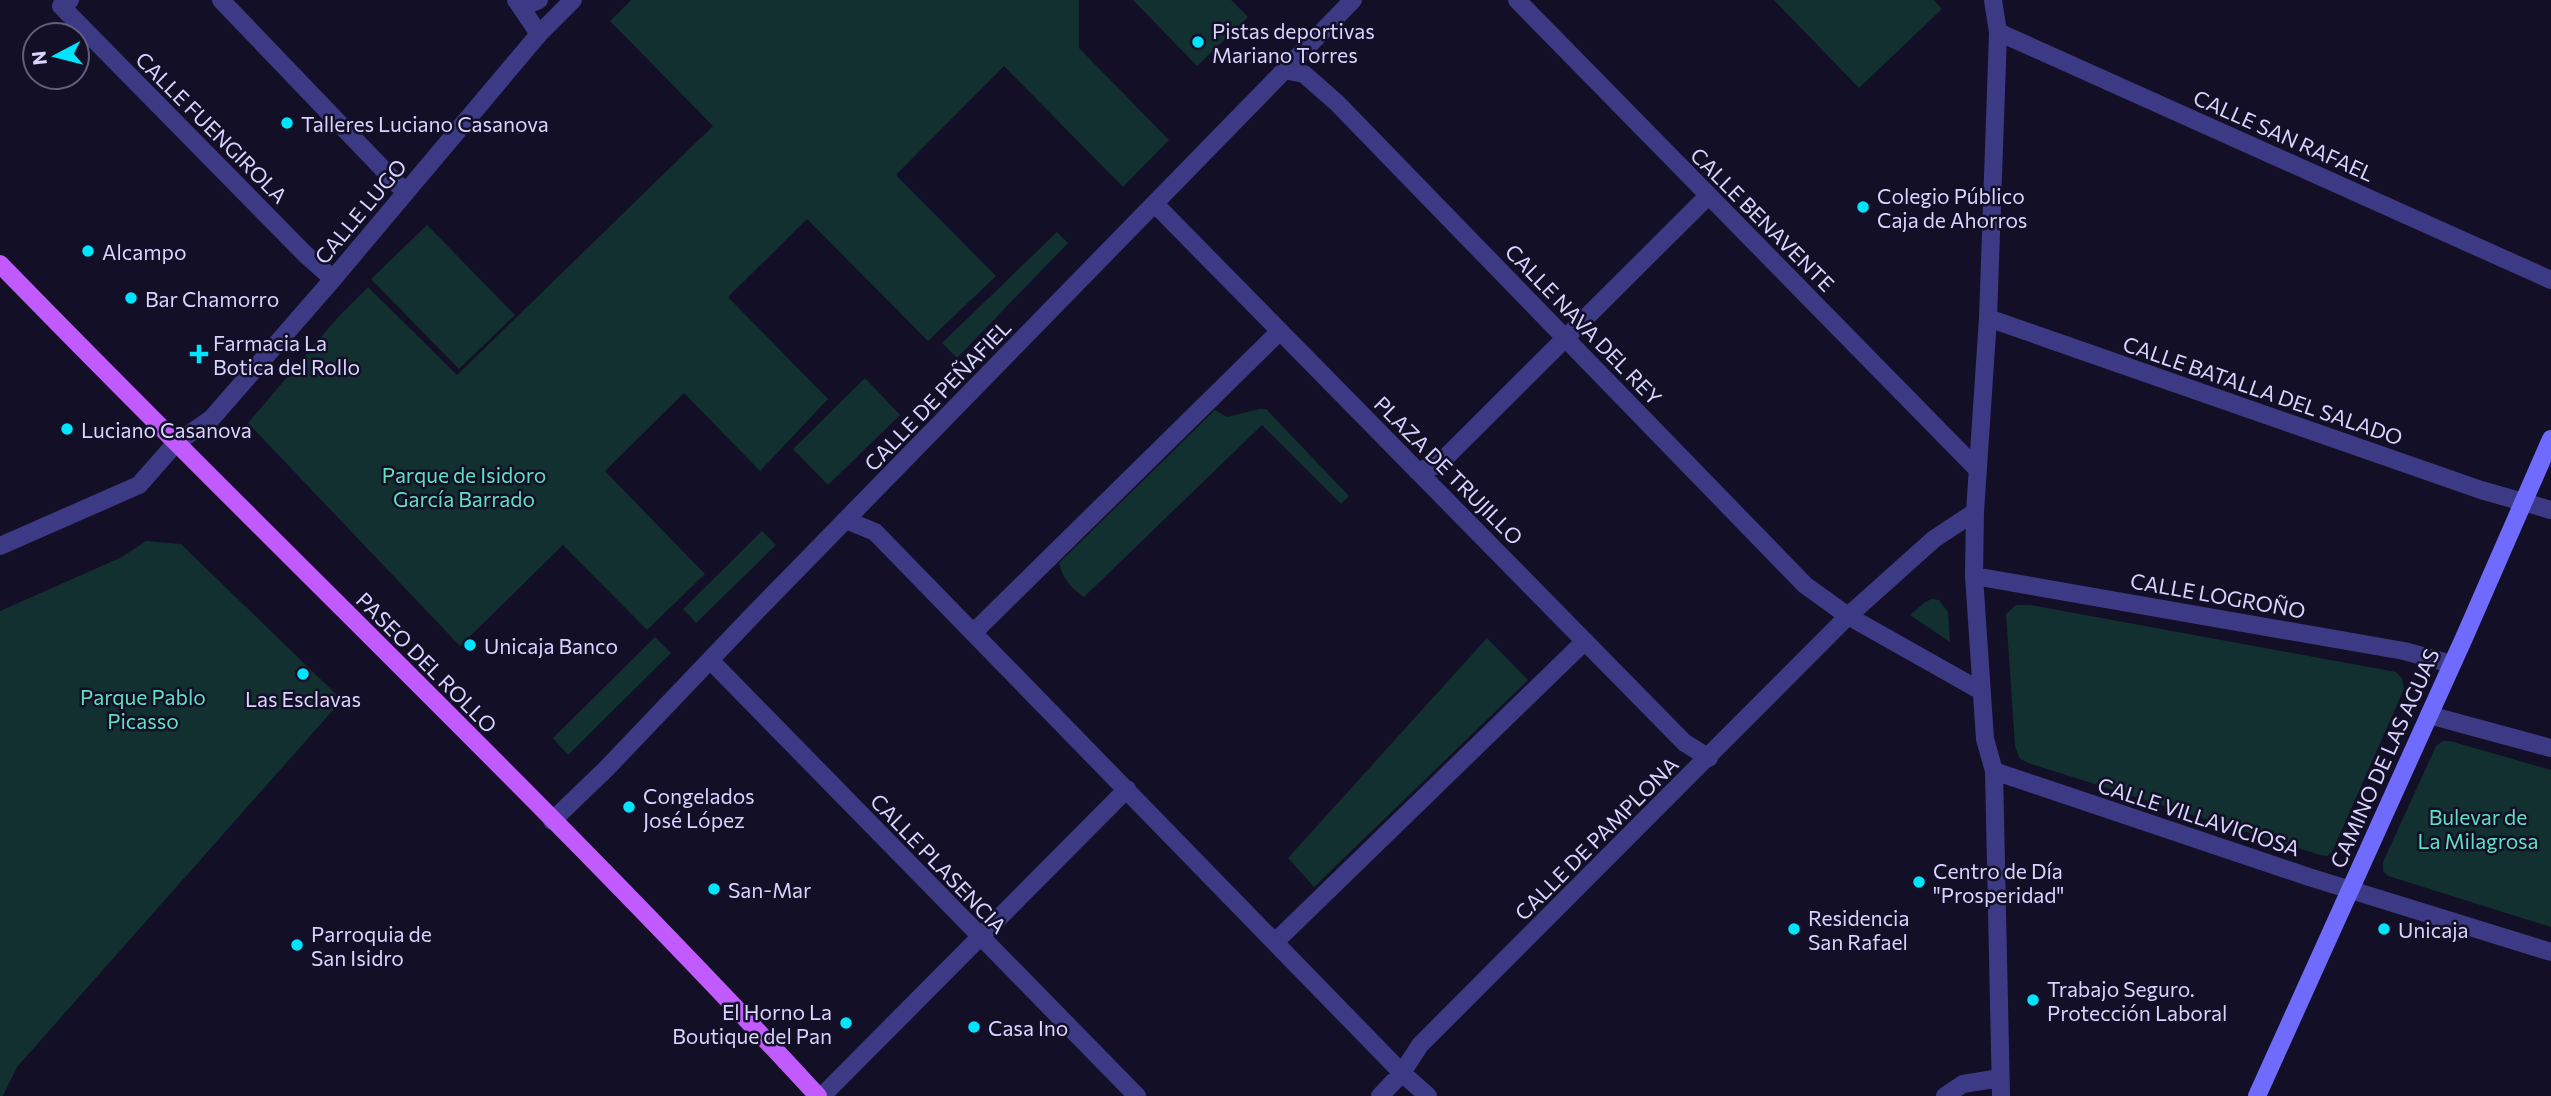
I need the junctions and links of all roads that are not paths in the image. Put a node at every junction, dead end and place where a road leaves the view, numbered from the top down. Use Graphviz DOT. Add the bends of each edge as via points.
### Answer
graph roads {
  1 [pos="221,0"];
  2 [pos="539,0"];
  3 [pos="573,0"];
  4 [pos="1353,0"];
  5 [pos="1517,0"];
  6 [pos="1993,0"];
  7 [pos="65,3"];
  8 [pos="519,3"];
  9 [pos="1998,32"];
  10 [pos="539,34"];
  11 [pos="1284,70"];
  12 [pos="405,192"];
  13 [pos="1708,195"];
  14 [pos="1155,204"];
  15 [pos="0,264"];
  16 [pos="333,279"];
  17 [pos="2551,279"];
  18 [pos="1988,318"];
  19 [pos="1280,331"];
  20 [pos="1565,337"];
  21 [pos="2551,439"];
  22 [pos="175,444"];
  23 [pos="1977,469"];
  24 [pos="1417,471"];
  25 [pos="2523,504"];
  26 [pos="2551,510"];
  27 [pos="1975,512"];
  28 [pos="846,520"];
  29 [pos="0,546"];
  30 [pos="1974,576"];
  31 [pos="1848,616"];
  32 [pos="973,633"];
  33 [pos="1585,641"];
  34 [pos="710,660"];
  35 [pos="2452,664"];
  36 [pos="1981,691"];
  37 [pos="2429,715"];
  38 [pos="2551,748"];
  39 [pos="1709,758"];
  40 [pos="1994,771"];
  41 [pos="1127,789"];
  42 [pos="552,821"];
  43 [pos="2350,890"];
  44 [pos="981,938"];
  45 [pos="1275,942"];
  46 [pos="2551,952"];
  47 [pos="1402,1073"];
  48 [pos="2000,1087"];
  49 [pos="820,1096"];
  50 [pos="1137,1096"];
  51 [pos="1380,1096"];
  52 [pos="1428,1096"];
  53 [pos="1945,1096"];
  54 [pos="2257,1096"];
  1 -- 12 [label="street"];
  2 -- 8 [label="street"];
  3 -- 10 [label="street, CALLE LUGO"];
  4 -- 11 [label="street, CALLE DE PEÑAFIEL"];
  5 -- 13 [label="street, CALLE BENAVENTE"];
  6 -- 9 [label="street"];
  7 -- 16 [label="street, CALLE FUENGIROLA"];
  8 -- 10 [label="street"];
  9 -- 17 [label="street, CALLE SAN RAFAEL"];
  9 -- 18 [label="street"];
  10 -- 12 [label="street, CALLE LUGO"];
  11 -- 14 [label="street, CALLE DE PEÑAFIEL"];
  11 -- 20 [label="street, CALLE NAVA DEL REY" via="1304,74 1328,94"];
  12 -- 16 [label="street, CALLE LUGO"];
  13 -- 20 [label="street"];
  13 -- 23 [label="street, CALLE BENAVENTE"];
  14 -- 19 [label="street, PLAZA DE TRUJILLO"];
  14 -- 28 [label="street, CALLE DE PEÑAFIEL"];
  15 -- 22 [label="main road, PASEO DEL ROLLO"];
  16 -- 22 [label="street, CALLE LUGO" via="223,407"];
  18 -- 23 [label="street"];
  18 -- 25 [label="street, CALLE BATALLA DEL SALADO"];
  19 -- 24 [label="street, PLAZA DE TRUJILLO"];
  19 -- 32 [label="street"];
  20 -- 24 [label="street" via="1438,465"];
  20 -- 31 [label="street, CALLE NAVA DEL REY" via="1805,585"];
  21 -- 25 [label="main road, CAMINO DE LAS AGUAS"];
  22 -- 29 [label="street, CALLE LUGO" via="139,485"];
  22 -- 42 [label="main road, PASEO DEL ROLLO"];
  23 -- 27 [label="street"];
  24 -- 33 [label="street, PLAZA DE TRUJILLO"];
  25 -- 26 [label="street, CALLE BATALLA DEL SALADO"];
  25 -- 35 [label="main road, CAMINO DE LAS AGUAS"];
  27 -- 30 [label="street"];
  27 -- 31 [label="street, CALLE DE PAMPLONA" via="1934,538"];
  28 -- 32 [label="street" via="875,532"];
  28 -- 34 [label="street, CALLE DE PEÑAFIEL"];
  30 -- 35 [label="street, CALLE LOGROÑO" via="2404,651"];
  30 -- 36 [label="street"];
  31 -- 36 [label="street"];
  31 -- 39 [label="street, CALLE DE PAMPLONA"];
  32 -- 41 [label="street"];
  33 -- 39 [label="street, PLAZA DE TRUJILLO" via="1685,743"];
  33 -- 45 [label="street"];
  34 -- 42 [label="street, CALLE DE PEÑAFIEL"];
  34 -- 44 [label="street, CALLE PLASENCIA"];
  35 -- 37 [label="main road, CAMINO DE LAS AGUAS"];
  36 -- 40 [label="street" via="1985,739"];
  37 -- 38 [label="street"];
  37 -- 43 [label="main road, CAMINO DE LAS AGUAS"];
  39 -- 47 [label="street, CALLE DE PAMPLONA" via="1420,1045"];
  40 -- 43 [label="street, CALLE VILLAVICIOSA"];
  40 -- 48 [label="street"];
  41 -- 44 [label="street"];
  41 -- 45 [label="street"];
  42 -- 49 [label="main road, PASEO DEL ROLLO"];
  43 -- 46 [label="street, CALLE VILLAVICIOSA"];
  43 -- 54 [label="main road, CAMINO DE LAS AGUAS"];
  44 -- 49 [label="street"];
  44 -- 50 [label="street, CALLE PLASENCIA"];
  45 -- 47 [label="street"];
  47 -- 51 [label="street, CALLE DE PAMPLONA"];
  47 -- 52 [label="street"];
  48 -- 53 [label="street" via="1963,1084"];
}
